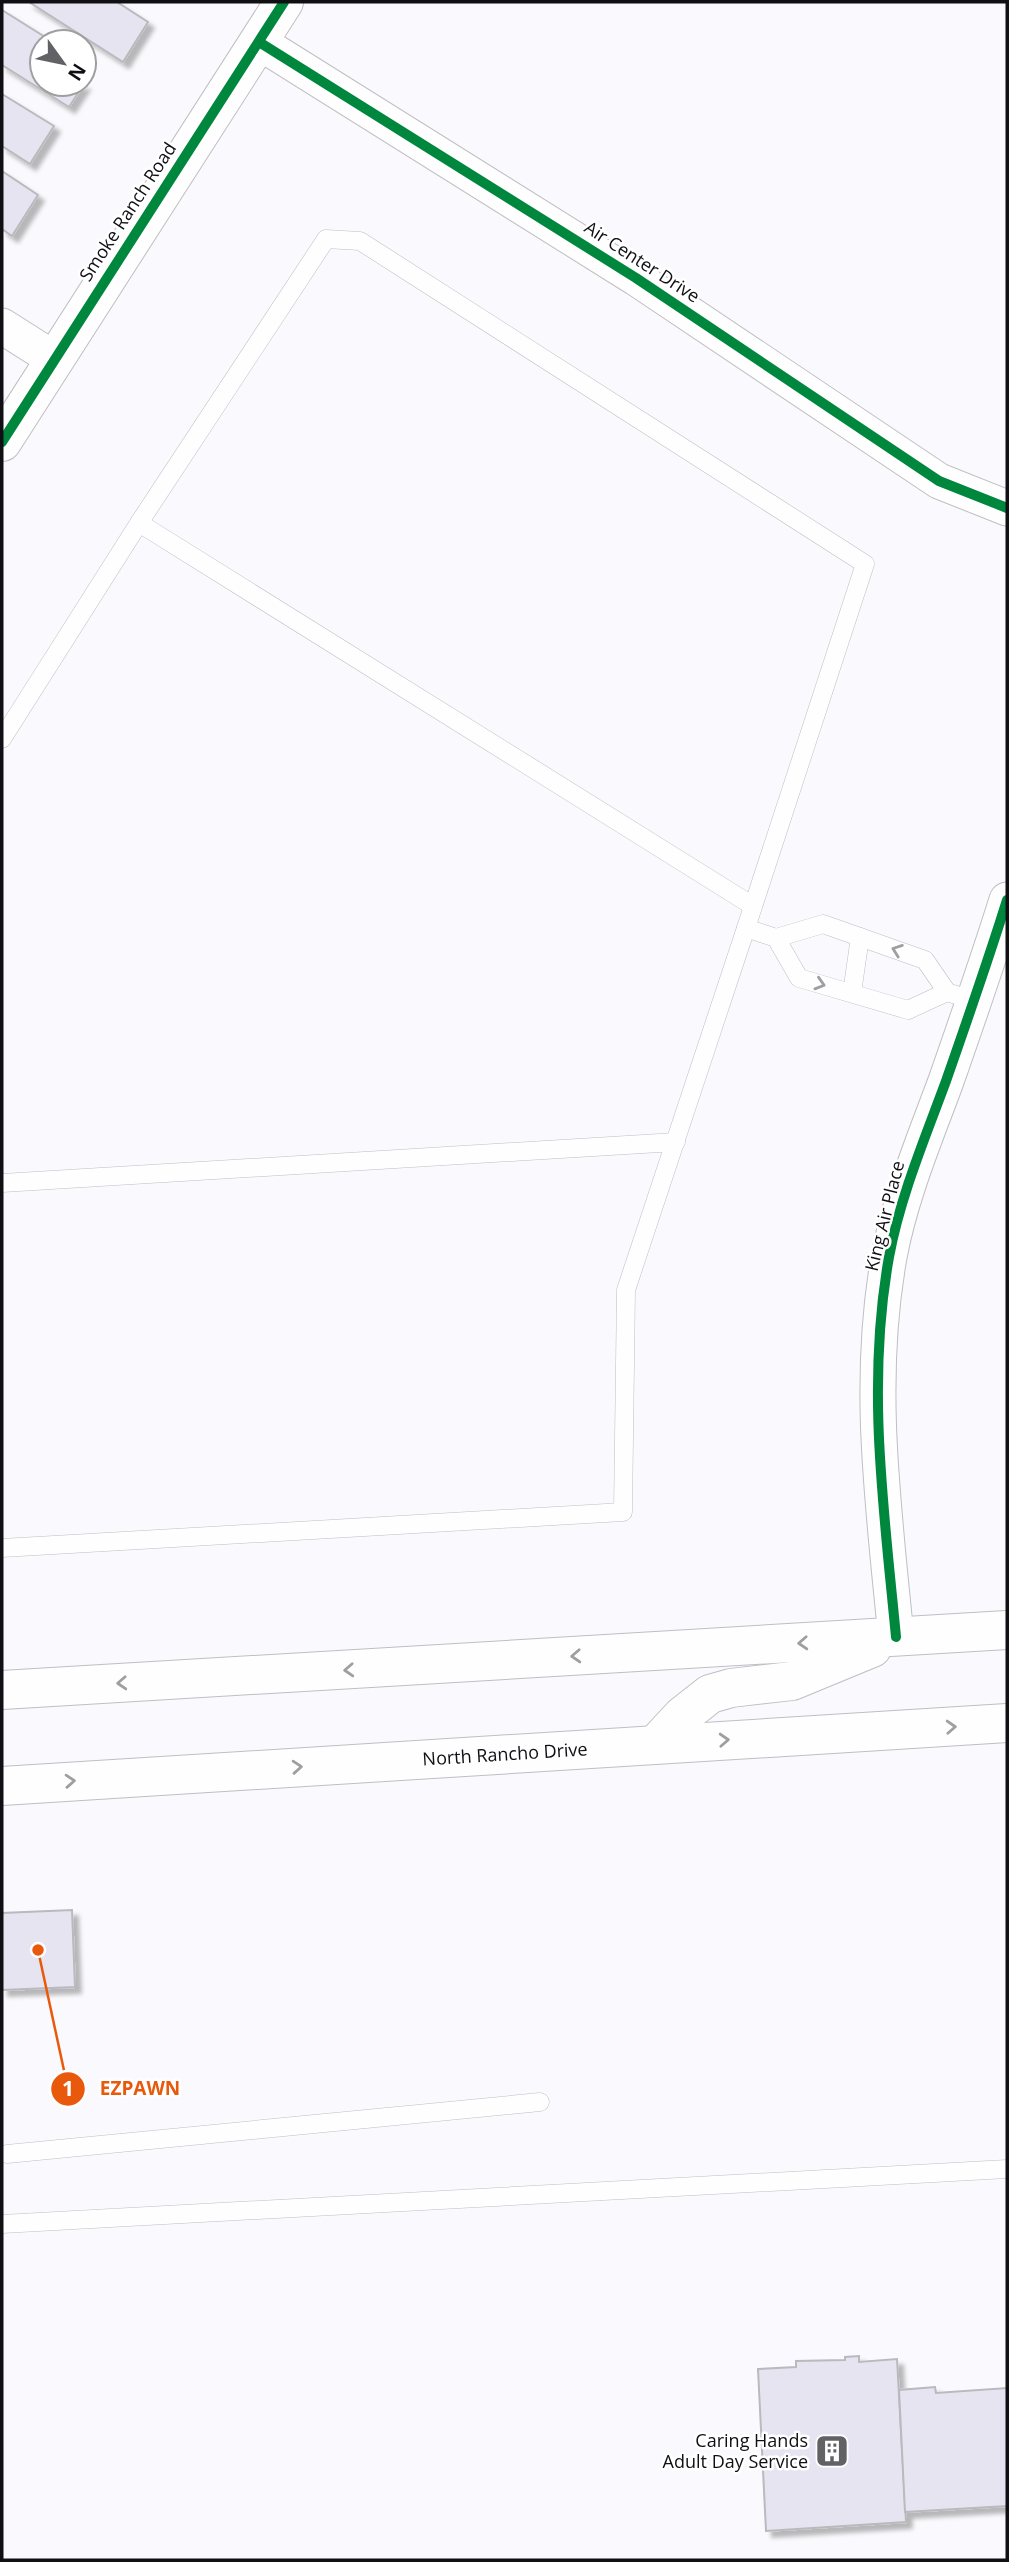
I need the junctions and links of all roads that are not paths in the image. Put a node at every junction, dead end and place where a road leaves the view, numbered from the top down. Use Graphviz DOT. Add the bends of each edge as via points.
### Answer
graph roads {
  1 [pos="284,2"];
  2 [pos="259,42"];
  3 [pos="2,326"];
  4 [pos="54,359"];
  5 [pos="2,442"];
  6 [pos="1007,508"];
  7 [pos="139,523"];
  8 [pos="2,738"];
  9 [pos="1007,900"];
  10 [pos="753,906"];
  11 [pos="746,928"];
  12 [pos="860,937"];
  13 [pos="776,938"];
  14 [pos="852,993"];
  15 [pos="961,996"];
  16 [pos="676,1142"];
  17 [pos="2,1184"];
  18 [pos="2,1548"];
  19 [pos="1007,1630"];
  20 [pos="896,1637"];
  21 [pos="2,1690"];
  22 [pos="1007,1723"];
  23 [pos="656,1744"];
  24 [pos="2,1786"];
  25 [pos="540,2102"];
  26 [pos="7,2154"];
  27 [pos="1007,2169"];
  28 [pos="2,2224"];
  1 -- 2 [label="main road, Smoke Ranch Road"];
  2 -- 4 [label="main road, Smoke Ranch Road"];
  2 -- 6 [label="street, Air Center Drive" via="636,278 939,481"];
  3 -- 4 [label="street"];
  4 -- 5 [label="main road, Smoke Ranch Road"];
  7 -- 8 [label="lane"];
  7 -- 10 [label="lane"];
  7 -- 10 [label="lane" via="326,239 360,242 865,564"];
  9 -- 15 [label="street, King Air Place"];
  10 -- 11 [label="lane"];
  11 -- 13 [label="lane"];
  11 -- 16 [label="lane"];
  12 -- 13 [label="lane" via="823,924"];
  12 -- 14 [label="lane"];
  15 -- 12 [label="lane, one-way" via="925,960"];
  13 -- 14 [label="lane, one-way" via="799,978"];
  14 -- 15 [label="lane" via="908,1010"];
  15 -- 20 [label="street, King Air Place" via="890,1256 878,1344 876,1408"];
  16 -- 17 [label="lane"];
  16 -- 18 [label="lane" via="626,1290 623,1512"];
  19 -- 20 [label="main road"];
  20 -- 21 [label="main road, one-way"];
  20 -- 23 [label="main road" via="792,1681 710,1694"];
  23 -- 22 [label="main road, North Rancho Drive, one-way"];
  24 -- 23 [label="main road, North Rancho Drive, one-way"];
  25 -- 26 [label="lane"];
  27 -- 28 [label="lane"];
}
